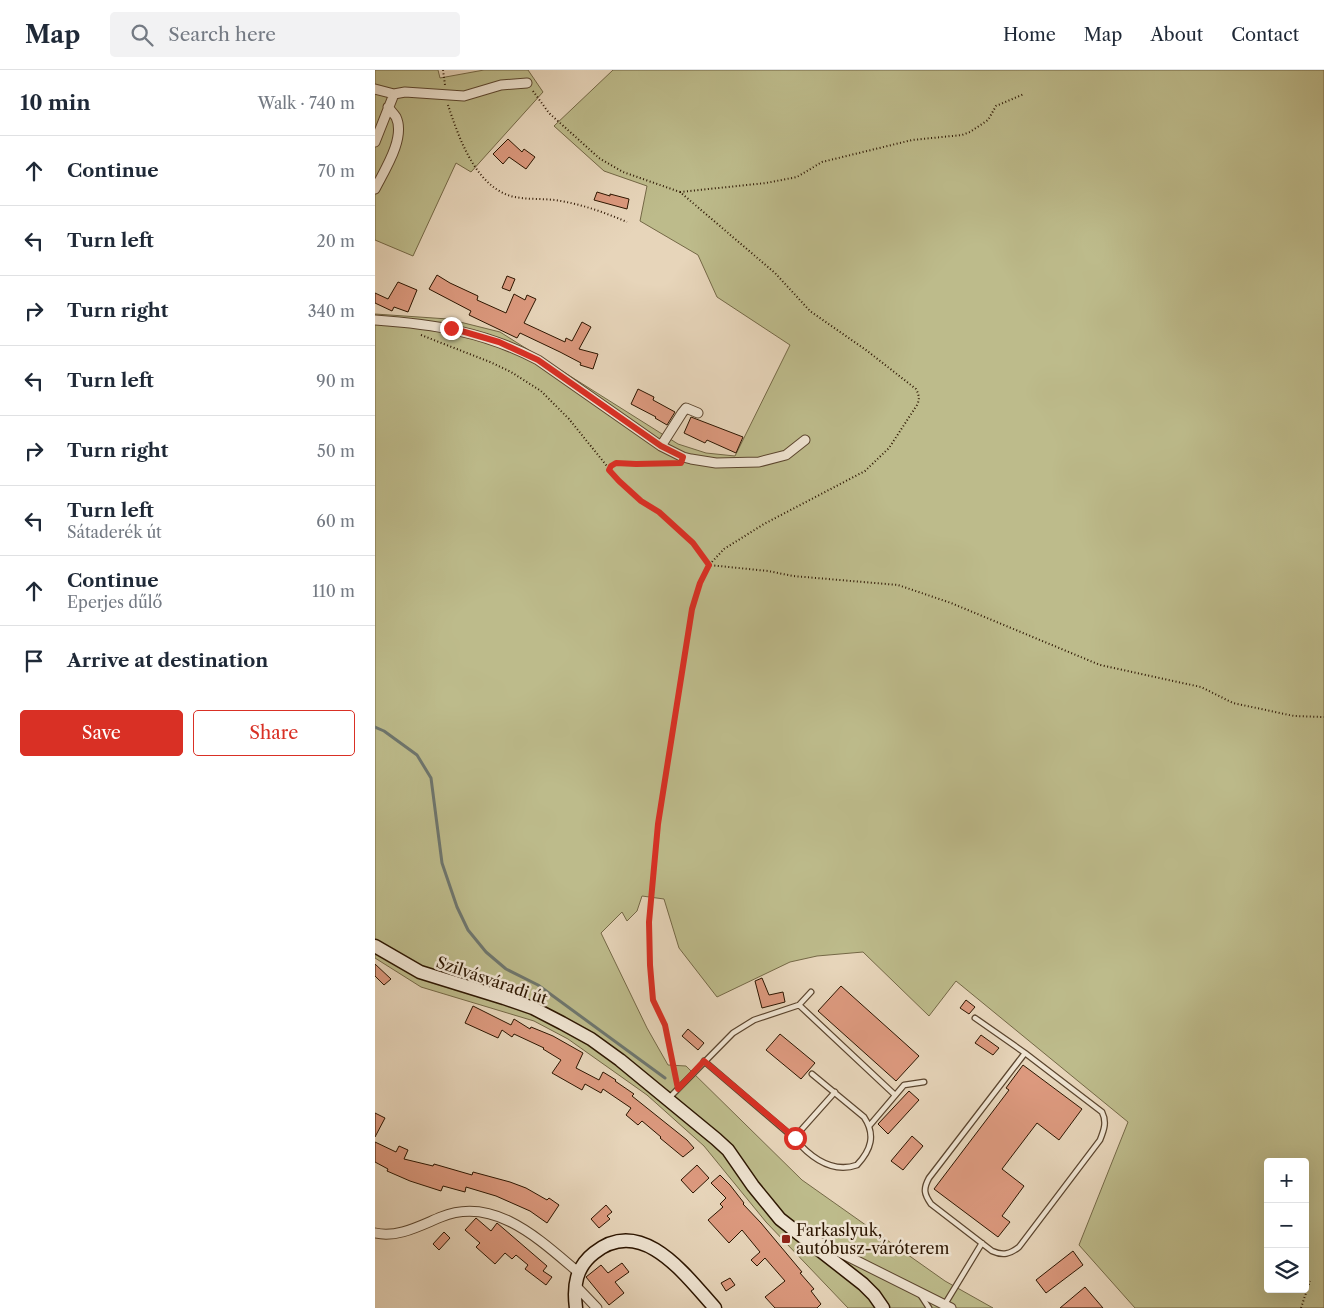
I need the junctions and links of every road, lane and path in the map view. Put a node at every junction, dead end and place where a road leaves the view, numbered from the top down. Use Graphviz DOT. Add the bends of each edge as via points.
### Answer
graph roads {
  1 [pos="443,70"];
  2 [pos="527,83"];
  3 [pos="375,89"];
  4 [pos="394,94"];
  5 [pos="1024,94"];
  6 [pos="440,95"];
  7 [pos="389,108"];
  8 [pos="375,142"];
  9 [pos="375,189"];
  10 [pos="680,192"];
  11 [pos="627,222"];
  12 [pos="375,320"];
  13 [pos="404,323"];
  14 [pos="698,413"];
  15 [pos="805,440"];
  16 [pos="661,446"];
  17 [pos="683,457"];
  18 [pos="609,470"];
  19 [pos="709,565"];
  20 [pos="1324,717"];
  21 [pos="375,946"];
  22 [pos="811,992"];
  23 [pos="799,1005"];
  24 [pos="975,1018"];
  25 [pos="1025,1053"];
  26 [pos="704,1061"];
  27 [pos="812,1074"];
  28 [pos="924,1082"];
  29 [pos="678,1089"];
  30 [pos="835,1092"];
  31 [pos="895,1095"];
  32 [pos="668,1099"];
  33 [pos="870,1126"];
  34 [pos="795,1138"];
  35 [pos="792,1230"];
  36 [pos="375,1233"];
  37 [pos="982,1243"];
  38 [pos="578,1272"];
  39 [pos="1310,1281"];
  40 [pos="575,1285"];
  41 [pos="918,1291"];
  42 [pos="948,1306"];
  43 [pos="574,1308"];
  44 [pos="597,1308"];
  45 [pos="715,1308"];
  46 [pos="883,1308"];
  47 [pos="929,1308"];
  48 [pos="1301,1308"];
  1 -- 6 [label="path" via="445,85"];
  2 -- 6 [label="street" via="501,85 464,96"];
  2 -- 10 [label="path" via="549,113 599,158 623,172"];
  3 -- 4 [label="street"];
  4 -- 6 [label="street"];
  4 -- 7 [label="street"];
  5 -- 10 [label="path" via="996,106 988,120 962,135 912,140 822,162 797,177"];
  6 -- 11 [label="path" via="447,103 474,166 498,190 514,197 561,201"];
  7 -- 8 [label="street"];
  7 -- 9 [label="street" via="397,119 397,140"];
  10 -- 19 [label="path" via="775,273 810,311 916,389 919,400 889,448 865,471 764,524 725,549"];
  12 -- 13 [label="street"];
  13 -- 16 [label="street" via="451,328 499,342 538,360"];
  13 -- 18 [label="path" via="417,334 490,362 541,391 569,419"];
  14 -- 16 [label="street" via="686,408"];
  15 -- 17 [label="street" via="786,456 759,462 716,463"];
  16 -- 17 [label="street"];
  17 -- 18 [label="path" via="681,463 616,463"];
  18 -- 19 [label="path" via="693,543"];
  19 -- 20 [label="path" via="897,585 951,603 1100,665 1201,687 1233,703 1295,716"];
  19 -- 29 [label="path" via="692,609 658,824 649,922 653,1000 665,1025"];
  21 -- 32 [label="main road, Szilvásváradi út" via="420,972 533,1008 562,1023 615,1056"];
  22 -- 23 [label="lane"];
  23 -- 26 [label="lane" via="743,1026"];
  23 -- 31 [label="lane"];
  24 -- 25 [label="lane"];
  25 -- 37 [label="lane" via="924,1187 925,1196 931,1204"];
  25 -- 37 [label="lane" via="1102,1112 1105,1129 1019,1247 1000,1255"];
  26 -- 29 [label="lane"];
  26 -- 34 [label="lane"];
  27 -- 30 [label="lane"];
  28 -- 31 [label="lane" via="904,1085"];
  29 -- 32 [label="lane"];
  30 -- 33 [label="lane"];
  30 -- 34 [label="lane"];
  31 -- 33 [label="lane"];
  32 -- 35 [label="main road, Szilvásváradi út" via="728,1150 768,1205"];
  33 -- 34 [label="lane" via="867,1153 857,1165 849,1168 823,1163"];
  35 -- 41 [label="street"];
  35 -- 46 [label="main road, Szilvásváradi út" via="863,1284"];
  36 -- 38 [label="street" via="396,1234 462,1211 495,1215 512,1221 538,1238"];
  37 -- 42 [label="lane"];
  38 -- 40 [label="main road"];
  38 -- 45 [label="main road" via="585,1260 599,1248 618,1241 633,1241 666,1256"];
  39 -- 48 [label="path"];
  40 -- 43 [label="main road"];
  40 -- 44 [label="street"];
  41 -- 42 [label="street"];
  41 -- 47 [label="lane"];
}
